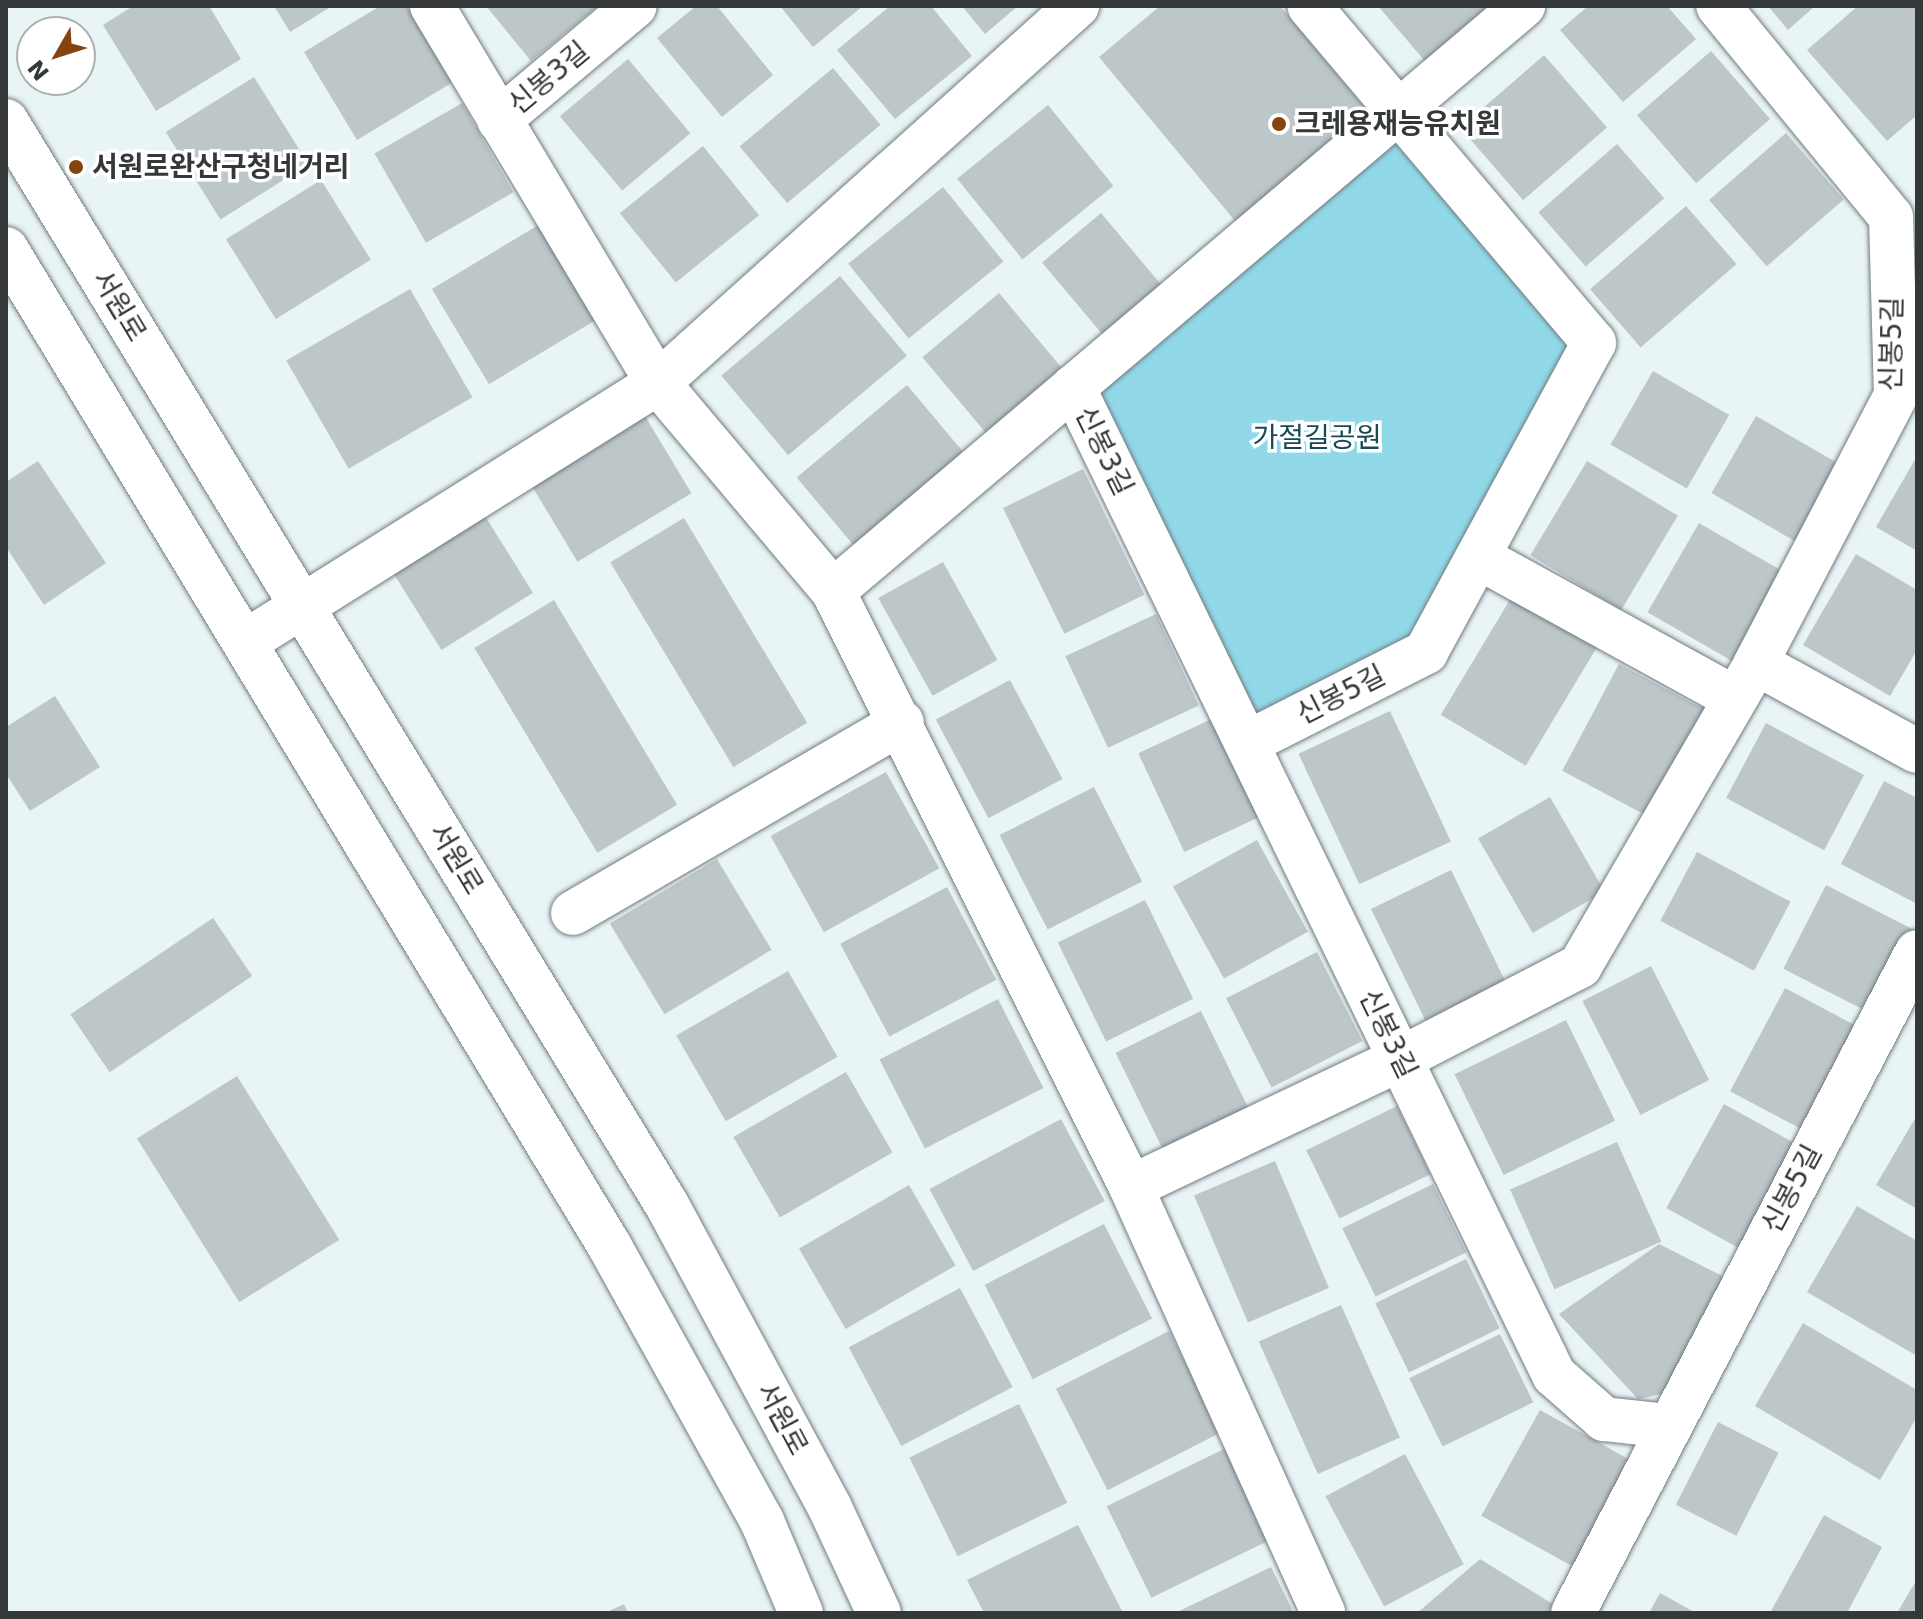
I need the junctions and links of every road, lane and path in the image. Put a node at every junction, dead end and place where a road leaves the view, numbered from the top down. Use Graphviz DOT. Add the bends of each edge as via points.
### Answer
graph roads {
  1 [pos="432,6"];
  2 [pos="635,6"];
  3 [pos="1077,6"];
  4 [pos="1309,6"];
  5 [pos="1523,6"];
  6 [pos="1718,6"];
  7 [pos="1397,110"];
  8 [pos="499,120"];
  9 [pos="6,121"];
  10 [pos="6,249"];
  11 [pos="658,383"];
  12 [pos="1073,387"];
  13 [pos="1478,557"];
  14 [pos="833,591"];
  15 [pos="301,606"];
  16 [pos="245,642"];
  17 [pos="1746,680"];
  18 [pos="902,722"];
  19 [pos="1247,743"];
  20 [pos="1917,751"];
  21 [pos="573,913"];
  22 [pos="1917,952"];
  23 [pos="1400,1059"];
  24 [pos="1131,1187"];
  25 [pos="1667,1426"];
  26 [pos="801,1613"];
  27 [pos="879,1613"];
  28 [pos="1323,1613"];
  29 [pos="1573,1613"];
  1 -- 8 [label="street, 신봉3길"];
  2 -- 8 [label="street, 신봉3길"];
  3 -- 11 [label="street"];
  4 -- 7 [label="street"];
  5 -- 7 [label="street, 신봉3길"];
  6 -- 17 [label="street, 신봉5길" via="1891,217 1896,395"];
  7 -- 12 [label="street, 신봉3길"];
  7 -- 13 [label="street, 신봉5길" via="1594,343"];
  8 -- 11 [label="street, 신봉3길"];
  9 -- 15 [label="street, 서원로"];
  10 -- 16 [label="street"];
  11 -- 14 [label="street, 신봉3길"];
  11 -- 15 [label="street"];
  12 -- 14 [label="street, 신봉3길"];
  12 -- 19 [label="street, 신봉3길"];
  13 -- 17 [label="street"];
  13 -- 19 [label="street, 신봉5길" via="1426,652"];
  14 -- 18 [label="street, 신봉3길"];
  15 -- 16 [label="street"];
  15 -- 27 [label="street, 서원로" via="667,1205 830,1508"];
  16 -- 26 [label="street" via="609,1245 762,1521"];
  17 -- 20 [label="street"];
  17 -- 23 [label="street, 신봉5길" via="1580,966"];
  18 -- 21 [label="street"];
  18 -- 24 [label="street, 신봉3길"];
  19 -- 23 [label="street, 신봉3길"];
  22 -- 25 [label="street, 신봉5길"];
  23 -- 24 [label="street, 신봉5길"];
  23 -- 25 [label="street, 신봉3길" via="1554,1375 1604,1419"];
  24 -- 28 [label="street, 신봉3길"];
  25 -- 29 [label="street"];
}
